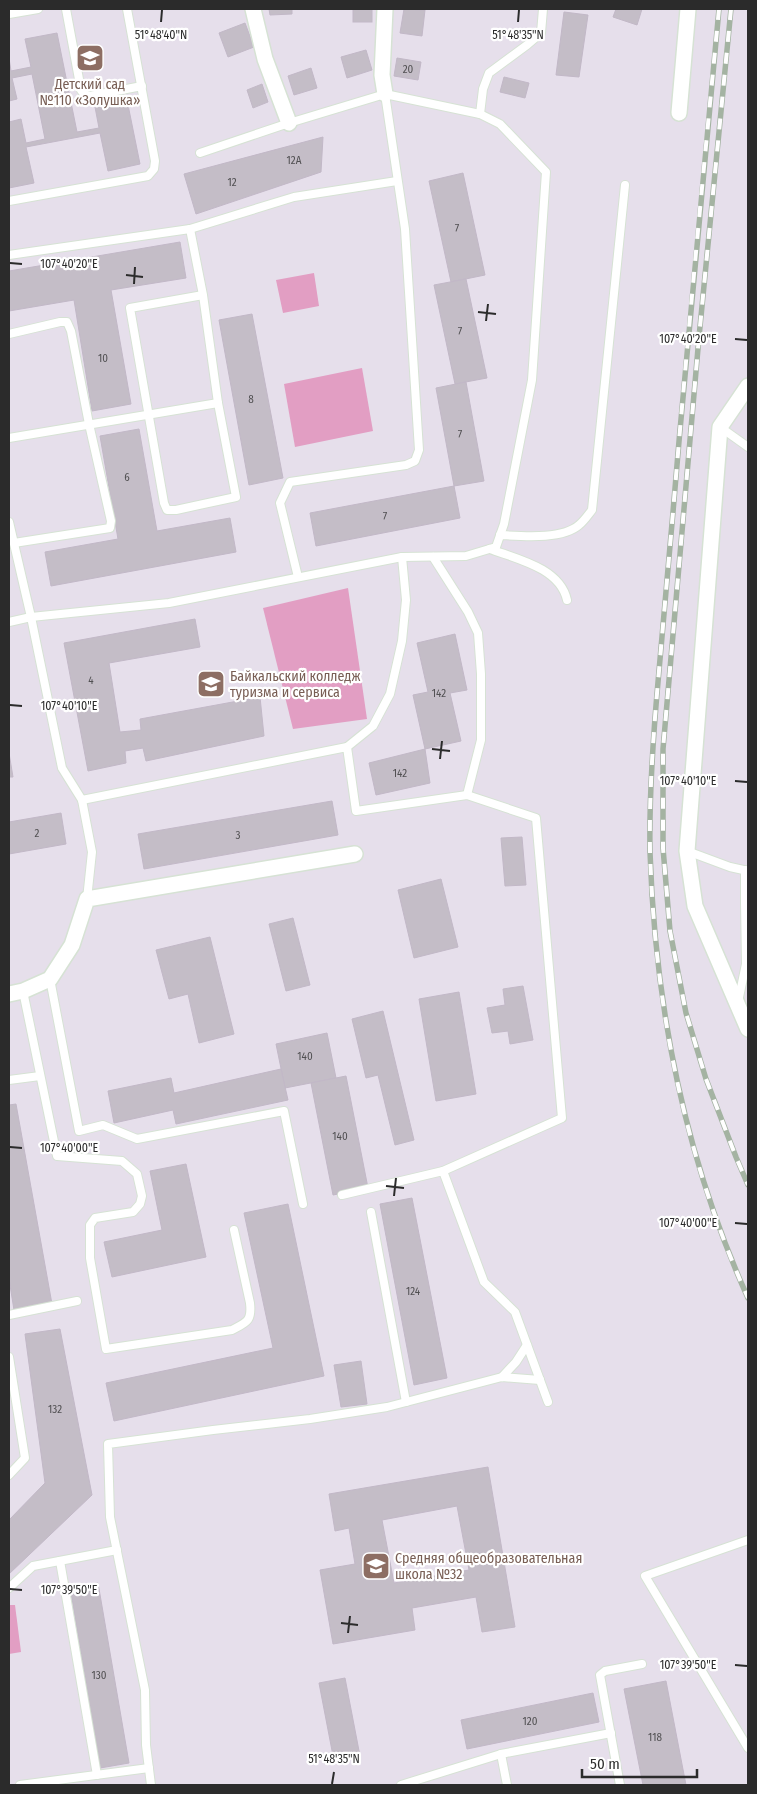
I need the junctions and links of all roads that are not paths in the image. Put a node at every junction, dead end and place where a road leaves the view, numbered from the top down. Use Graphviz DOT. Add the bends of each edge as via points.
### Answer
graph roads {
  1 [pos="38,9"];
  2 [pos="66,9"];
  3 [pos="127,9"];
  4 [pos="253,9"];
  5 [pos="385,9"];
  6 [pos="544,9"];
  7 [pos="688,9"];
  8 [pos="9,14"];
  9 [pos="142,86"];
  10 [pos="385,94"];
  11 [pos="679,113"];
  12 [pos="480,114"];
  13 [pos="289,123"];
  14 [pos="200,153"];
  15 [pos="397,181"];
  16 [pos="625,185"];
  17 [pos="9,201"];
  18 [pos="190,229"];
  19 [pos="9,255"];
  20 [pos="203,295"];
  21 [pos="9,334"];
  22 [pos="748,386"];
  23 [pos="218,403"];
  24 [pos="148,414"];
  25 [pos="89,424"];
  26 [pos="720,427"];
  27 [pos="9,438"];
  28 [pos="748,447"];
  29 [pos="9,522"];
  30 [pos="500,535"];
  31 [pos="14,543"];
  32 [pos="490,548"];
  33 [pos="433,556"];
  34 [pos="402,557"];
  35 [pos="298,577"];
  36 [pos="567,600"];
  37 [pos="31,617"];
  38 [pos="9,622"];
  39 [pos="346,747"];
  40 [pos="467,795"];
  41 [pos="82,800"];
  42 [pos="686,851"];
  43 [pos="355,854"];
  44 [pos="747,870"];
  45 [pos="87,899"];
  46 [pos="747,904"];
  47 [pos="50,979"];
  48 [pos="16,993"];
  49 [pos="738,1004"];
  50 [pos="748,1029"];
  51 [pos="40,1076"];
  52 [pos="9,1080"];
  53 [pos="443,1171"];
  54 [pos="342,1195"];
  55 [pos="303,1204"];
  56 [pos="371,1212"];
  57 [pos="234,1230"];
  58 [pos="77,1301"];
  59 [pos="9,1315"];
  60 [pos="527,1345"];
  61 [pos="9,1357"];
  62 [pos="502,1377"];
  63 [pos="540,1380"];
  64 [pos="406,1402"];
  65 [pos="548,1402"];
  66 [pos="9,1475"];
  67 [pos="748,1540"];
  68 [pos="117,1550"];
  69 [pos="60,1561"];
  70 [pos="9,1588"];
  71 [pos="642,1664"];
  72 [pos="611,1733"];
  73 [pos="748,1748"];
  74 [pos="501,1754"];
  75 [pos="149,1768"];
  76 [pos="97,1775"];
  77 [pos="428,1781"];
  78 [pos="20,1785"];
  79 [pos="151,1785"];
  80 [pos="401,1785"];
  81 [pos="507,1785"];
  82 [pos="620,1785"];
  1 -- 8 [label="lane"];
  2 -- 9 [label="lane" via="84,94 90,96"];
  3 -- 9 [label="lane"];
  4 -- 13 [label="street" via="265,59"];
  5 -- 10 [label="street" via="382,75"];
  6 -- 12 [label="lane" via="541,32 489,73"];
  7 -- 11 [label="street"];
  9 -- 17 [label="lane" via="156,161 148,176"];
  10 -- 12 [label="lane"];
  10 -- 13 [label="lane"];
  10 -- 15 [label="lane"];
  12 -- 30 [label="lane" via="500,124 546,172 532,380"];
  13 -- 14 [label="lane"];
  15 -- 18 [label="lane" via="294,197"];
  15 -- 35 [label="lane" via="404,229 418,450 414,461 406,465 290,482 280,503"];
  16 -- 30 [label="lane" via="592,510 577,526 560,533"];
  18 -- 19 [label="lane"];
  18 -- 20 [label="lane"];
  20 -- 23 [label="lane"];
  20 -- 24 [label="lane" via="130,308"];
  21 -- 25 [label="lane" via="67,322"];
  22 -- 26 [label="street"];
  23 -- 24 [label="lane"];
  23 -- 24 [label="lane" via="236,497 176,510 167,510 164,503"];
  24 -- 25 [label="lane"];
  25 -- 27 [label="lane"];
  25 -- 31 [label="lane" via="110,528"];
  26 -- 28 [label="lane"];
  26 -- 42 [label="street"];
  29 -- 31 [label="lane"];
  30 -- 32 [label="lane" via="496,547"];
  31 -- 37 [label="lane"];
  32 -- 33 [label="lane" via="466,556"];
  32 -- 36 [label="lane" via="551,574 565,589"];
  33 -- 34 [label="lane"];
  33 -- 40 [label="lane" via="478,634 481,740"];
  34 -- 35 [label="lane"];
  34 -- 39 [label="lane" via="406,600 402,641 390,694 373,726"];
  35 -- 37 [label="lane" via="169,603"];
  37 -- 38 [label="lane"];
  37 -- 41 [label="lane" via="62,768"];
  39 -- 40 [label="lane" via="356,812"];
  39 -- 41 [label="lane"];
  40 -- 53 [label="lane" via="536,818 562,1118"];
  41 -- 45 [label="lane" via="92,852"];
  42 -- 44 [label="lane"];
  42 -- 49 [label="street" via="696,906"];
  43 -- 45 [label="street"];
  44 -- 46 [label="lane"];
  45 -- 47 [label="street" via="72,945"];
  46 -- 49 [label="lane" via="746,964"];
  47 -- 48 [label="street"];
  47 -- 55 [label="lane" via="79,1131 103,1126 137,1139 284,1111"];
  48 -- 51 [label="lane"];
  49 -- 50 [label="street"];
  51 -- 52 [label="lane"];
  51 -- 57 [label="lane" via="57,1156 122,1161 137,1174 142,1196 133,1212 95,1218 90,1225 90,1258 106,1349 232,1330 247,1322 252,1314"];
  53 -- 54 [label="lane"];
  53 -- 60 [label="lane" via="484,1282 515,1312"];
  56 -- 64 [label="lane"];
  58 -- 59 [label="lane"];
  60 -- 62 [label="lane"];
  60 -- 63 [label="lane"];
  61 -- 66 [label="lane" via="25,1458"];
  62 -- 63 [label="lane"];
  62 -- 64 [label="lane"];
  63 -- 65 [label="lane"];
  64 -- 68 [label="lane" via="310,1419 108,1444 110,1517"];
  67 -- 73 [label="lane" via="645,1576"];
  68 -- 69 [label="lane"];
  68 -- 75 [label="lane" via="145,1690"];
  69 -- 70 [label="lane" via="33,1566"];
  69 -- 76 [label="lane"];
  71 -- 72 [label="lane" via="605,1671 600,1675"];
  72 -- 74 [label="lane"];
  72 -- 82 [label="lane"];
  74 -- 77 [label="lane"];
  74 -- 81 [label="lane"];
  75 -- 76 [label="lane"];
  75 -- 79 [label="lane"];
  76 -- 78 [label="lane"];
  77 -- 80 [label="lane"];
}
